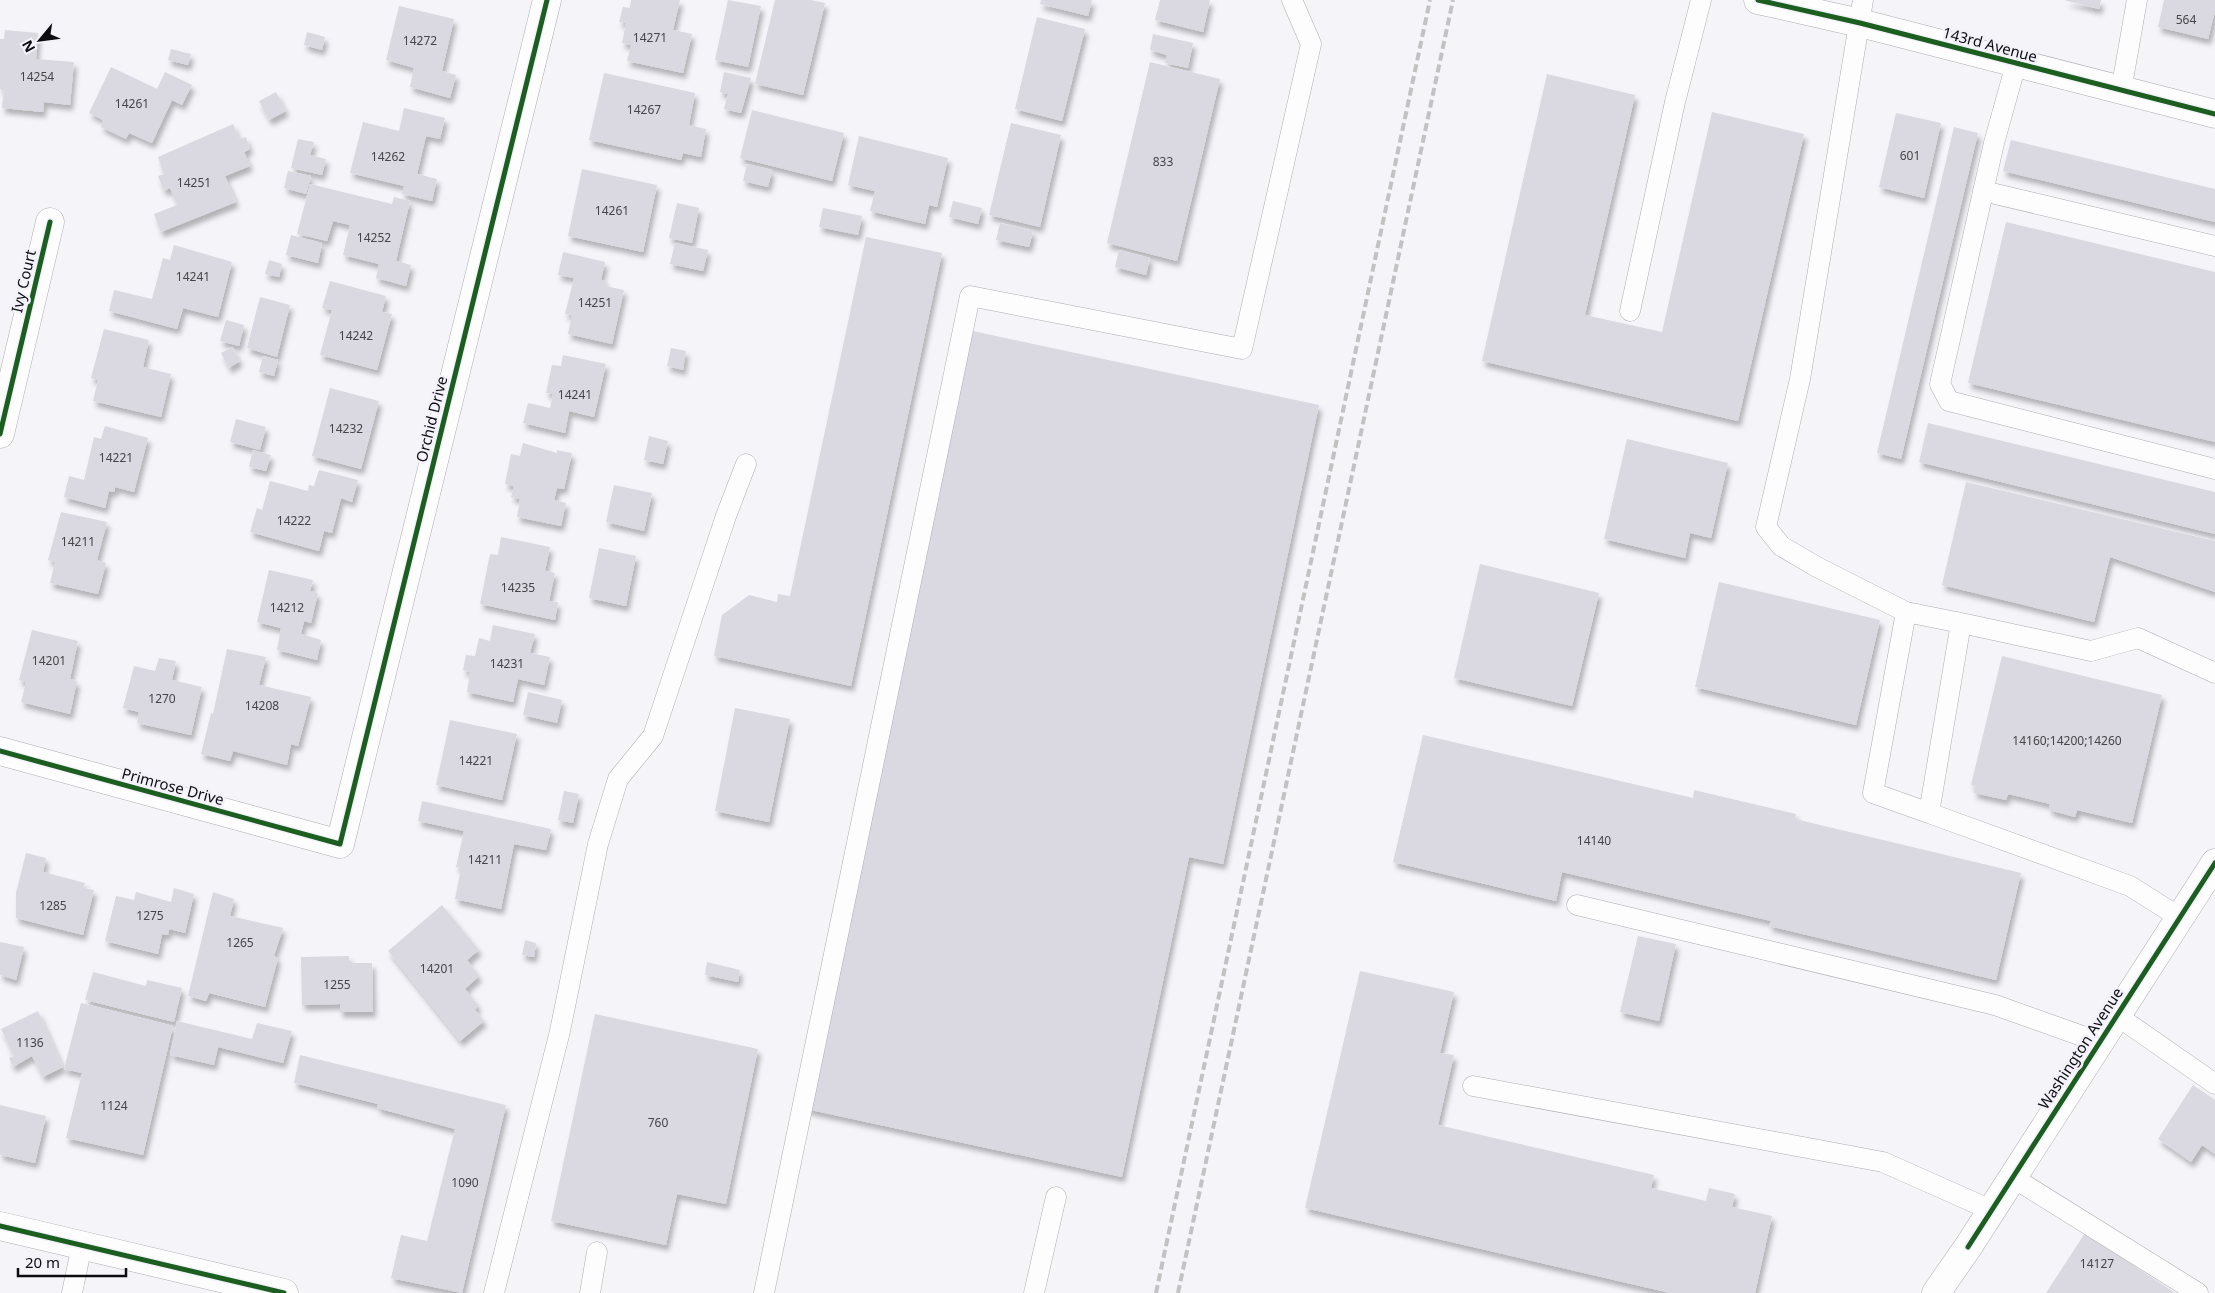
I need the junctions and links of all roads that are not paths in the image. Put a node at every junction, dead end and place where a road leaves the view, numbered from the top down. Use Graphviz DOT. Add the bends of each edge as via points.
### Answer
graph roads {
  1 [pos="547,0"];
  2 [pos="1292,0"];
  3 [pos="1702,0"];
  4 [pos="1758,0"];
  5 [pos="2137,0"];
  6 [pos="1862,11"];
  7 [pos="2016,64"];
  8 [pos="2121,90"];
  9 [pos="2214,109"];
  10 [pos="1983,191"];
  11 [pos="50,222"];
  12 [pos="2215,246"];
  13 [pos="1630,310"];
  14 [pos="0,434"];
  15 [pos="746,464"];
  16 [pos="2215,469"];
  17 [pos="1906,612"];
  18 [pos="1960,623"];
  19 [pos="2215,673"];
  20 [pos="0,751"];
  21 [pos="1930,813"];
  22 [pos="340,844"];
  23 [pos="2215,863"];
  24 [pos="1577,905"];
  25 [pos="2179,916"];
  26 [pos="2116,1014"];
  27 [pos="2099,1042"];
  28 [pos="2215,1084"];
  29 [pos="1473,1086"];
  30 [pos="2012,1177"];
  31 [pos="1056,1197"];
  32 [pos="1991,1210"];
  33 [pos="0,1226"];
  34 [pos="82,1245"];
  35 [pos="597,1252"];
  36 [pos="72,1293"];
  37 [pos="284,1293"];
  38 [pos="494,1293"];
  39 [pos="590,1293"];
  40 [pos="764,1293"];
  41 [pos="1034,1293"];
  42 [pos="1936,1293"];
  43 [pos="2198,1293"];
  1 -- 22 [label="street, Orchid Drive"];
  2 -- 40 [label="lane" via="1312,44 1242,349 970,296"];
  3 -- 13 [label="lane" via="1675,102"];
  4 -- 6 [label="street, 143rd Avenue"];
  5 -- 8 [label="lane"];
  6 -- 7 [label="street, 143rd Avenue"];
  6 -- 17 [label="lane" via="1800,379 1766,527 1781,546"];
  7 -- 8 [label="street, 143rd Avenue"];
  7 -- 10 [label="lane"];
  8 -- 9 [label="street, 143rd Avenue"];
  10 -- 12 [label="lane"];
  10 -- 16 [label="lane" via="1940,384 1949,401"];
  11 -- 14 [label="street, Ivy Court"];
  15 -- 38 [label="lane" via="654,736 618,779 598,844 560,1031"];
  17 -- 18 [label="lane"];
  17 -- 21 [label="lane" via="1873,793"];
  18 -- 19 [label="lane" via="2091,651 2138,638"];
  18 -- 21 [label="lane"];
  20 -- 22 [label="street, Primrose Drive"];
  21 -- 25 [label="lane" via="2130,886"];
  23 -- 25 [label="street, Washington Avenue"];
  24 -- 27 [label="lane" via="1995,1004"];
  25 -- 26 [label="street, Washington Avenue"];
  26 -- 27 [label="street, Washington Avenue"];
  26 -- 28 [label="lane"];
  27 -- 30 [label="street, Washington Avenue"];
  29 -- 32 [label="lane" via="1884,1162"];
  30 -- 32 [label="street, Washington Avenue"];
  30 -- 43 [label="lane"];
  31 -- 41 [label="lane"];
  32 -- 42 [label="street, Washington Avenue"];
  33 -- 34 [label="street"];
  34 -- 36 [label="lane"];
  34 -- 37 [label="street"];
  35 -- 39 [label="lane"];
}
